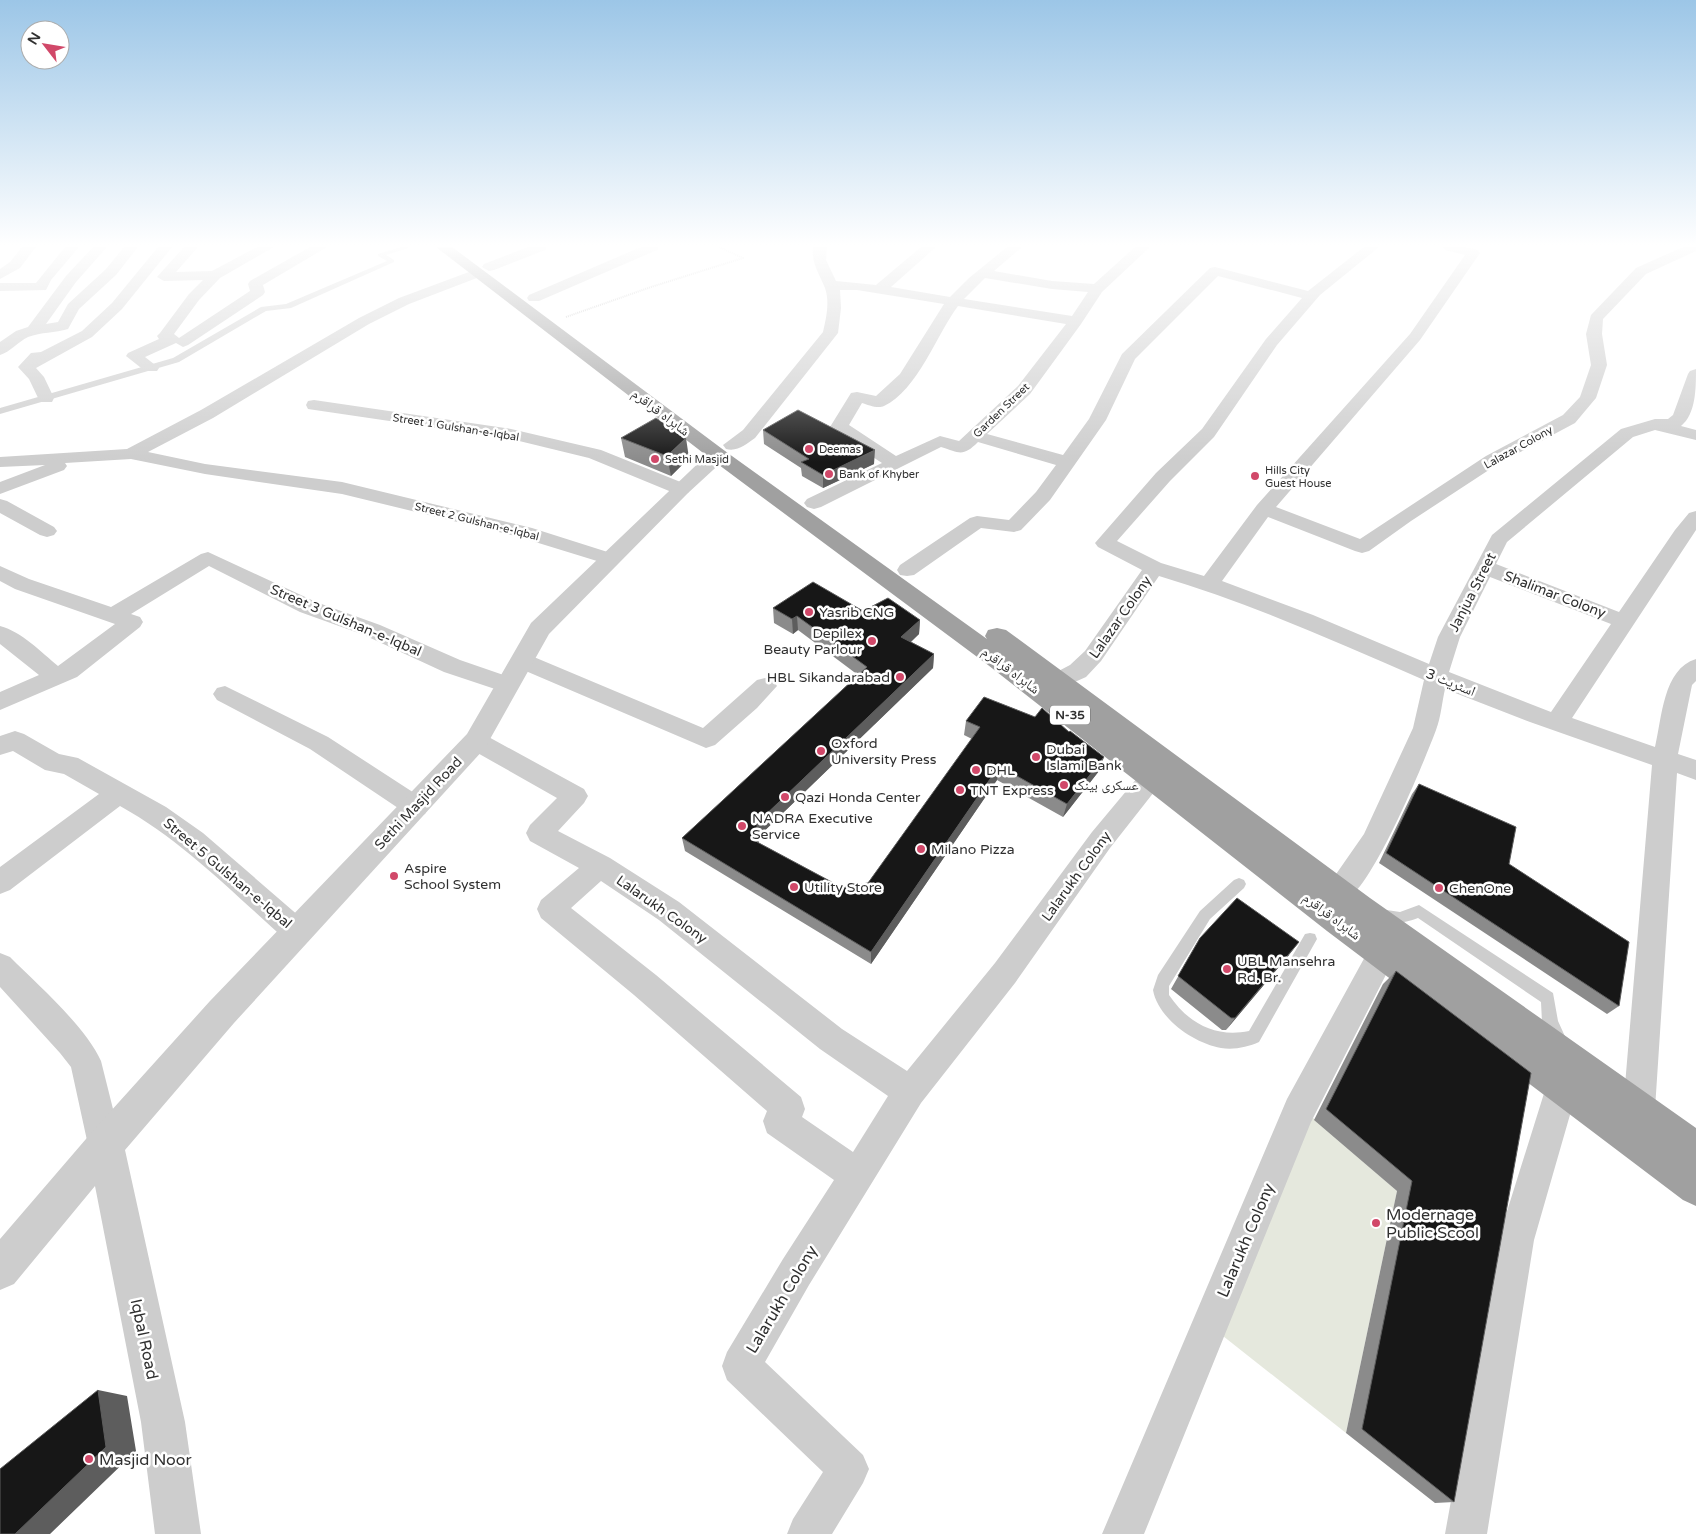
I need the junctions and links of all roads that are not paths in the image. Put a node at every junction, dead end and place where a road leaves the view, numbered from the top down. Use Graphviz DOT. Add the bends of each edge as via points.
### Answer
graph roads {
  1 [pos="42,319"];
  2 [pos="67,319"];
  3 [pos="104,319"];
  4 [pos="178,319"];
  5 [pos="218,319"];
  6 [pos="249,319"];
  7 [pos="369,319"];
  8 [pos="548,319"];
  9 [pos="560,319"];
  10 [pos="832,319"];
  11 [pos="941,319"];
  12 [pos="1060,319"];
  13 [pos="1167,319"];
  14 [pos="1291,319"];
  15 [pos="1428,319"];
  16 [pos="1596,319"];
  17 [pos="1076,321"];
  18 [pos="63,326"];
  19 [pos="34,329"];
  20 [pos="182,342"];
  21 [pos="0,350"];
  22 [pos="26,367"];
  23 [pos="151,368"];
  24 [pos="1696,374"];
  25 [pos="46,398"];
  26 [pos="314,405"];
  27 [pos="0,411"];
  28 [pos="1655,424"];
  29 [pos="1696,435"];
  30 [pos="975,436"];
  31 [pos="725,450"];
  32 [pos="131,454"];
  33 [pos="86,455"];
  34 [pos="0,462"];
  35 [pos="1067,462"];
  36 [pos="895,464"];
  37 [pos="0,488"];
  38 [pos="680,489"];
  39 [pos="814,503"];
  40 [pos="0,505"];
  41 [pos="1264,508"];
  42 [pos="1696,517"];
  43 [pos="48,531"];
  44 [pos="848,549"];
  45 [pos="610,559"];
  46 [pos="1484,567"];
  47 [pos="1154,568"];
  48 [pos="907,570"];
  49 [pos="0,573"];
  50 [pos="1209,584"];
  51 [pos="112,616"];
  52 [pos="1625,622"];
  53 [pos="969,627"];
  54 [pos="0,633"];
  55 [pos="522,660"];
  56 [pos="1696,667"];
  57 [pos="1436,676"];
  58 [pos="56,677"];
  59 [pos="1059,681"];
  60 [pos="507,685"];
  61 [pos="765,686"];
  62 [pos="225,694"];
  63 [pos="0,702"];
  64 [pos="1557,722"];
  65 [pos="476,741"];
  66 [pos="0,746"];
  67 [pos="1112,748"];
  68 [pos="1665,760"];
  69 [pos="1696,770"];
  70 [pos="1152,778"];
  71 [pos="118,793"];
  72 [pos="416,806"];
  73 [pos="600,866"];
  74 [pos="0,882"];
  75 [pos="1238,884"];
  76 [pos="1339,890"];
  77 [pos="1359,907"];
  78 [pos="297,932"];
  79 [pos="1310,939"];
  80 [pos="1382,953"];
  81 [pos="0,966"];
  82 [pos="1567,1074"];
  83 [pos="910,1092"];
  84 [pos="1639,1109"];
  85 [pos="105,1145"];
  86 [pos="1696,1150"];
  87 [pos="857,1175"];
  88 [pos="1696,1186"];
  89 [pos="0,1270"];
  90 [pos="178,1534"];
  91 [pos="808,1534"];
  92 [pos="1123,1534"];
  93 [pos="1466,1534"];
  1 -- 19 [label="street"];
  2 -- 18 [label="street"];
  3 -- 22 [label="street" via="87,334"];
  4 -- 23 [label="street" via="165,336 172,340 134,356"];
  5 -- 20 [label="street"];
  6 -- 23 [label="lane" via="176,360"];
  7 -- 32 [label="street" via="207,414"];
  8 -- 31 [label="highway, شاہراہ قراقرم / N-35"];
  9 -- 31 [label="highway, شاہراہ قراقرم / N-35"];
  10 -- 31 [label="street" via="830,333 749,434"];
  11 -- 36 [label="street" via="910,372 898,386 879,402 857,397 839,426"];
  12 -- 17 [label="street"];
  13 -- 35 [label="street" via="1128,357 1096,420"];
  14 -- 47 [label="street, Lalazar Colony" via="1271,342 1208,433 1163,477 1105,543"];
  15 -- 41 [label="street" via="1415,338"];
  16 -- 41 [label="street, Lalazar Colony" via="1594,334 1599,365 1588,398 1569,419 1492,460 1362,547"];
  17 -- 30 [label="street, Garden Street" via="1024,390"];
  18 -- 19 [label="street"];
  18 -- 22 [label="street"];
  19 -- 21 [label="street" via="13,338"];
  22 -- 25 [label="street" via="36,377"];
  23 -- 25 [label="lane"];
  24 -- 28 [label="street, Janjua Street" via="1681,418 1672,424"];
  25 -- 27 [label="lane"];
  26 -- 38 [label="street, Street 1 Gulshan-e-Iqbal" via="511,434 572,448 595,454"];
  28 -- 29 [label="street"];
  28 -- 46 [label="street, Janjua Street" via="1627,433 1499,539"];
  30 -- 35 [label="street"];
  30 -- 36 [label="street, Garden Street" via="962,448 940,441"];
  31 -- 38 [label="street, Sethi Masjid Road"];
  31 -- 39 [label="highway, شاہراہ قراقرم / N-35"];
  31 -- 44 [label="highway, شاہراہ قراقرم / N-35"];
  32 -- 33 [label="street"];
  32 -- 45 [label="street, Street 2 Gulshan-e-Iqbal" via="205,469 342,488 524,532"];
  33 -- 34 [label="street"];
  33 -- 37 [label="street"];
  35 -- 48 [label="street" via="1043,496 1014,526 977,522"];
  36 -- 39 [label="street, Garden Street"];
  38 -- 45 [label="street, Sethi Masjid Road"];
  39 -- 48 [label="highway, شاہراہ قراقرم / N-35"];
  40 -- 43 [label="street"];
  41 -- 50 [label="street"];
  42 -- 52 [label="street"];
  44 -- 53 [label="highway, شاہراہ قراقرم / N-35"];
  44 -- 67 [label="highway" via="847,562 952,647 1071,733"];
  45 -- 55 [label="street, Sethi Masjid Road" via="540,629"];
  46 -- 52 [label="street, Shalimar Colony"];
  46 -- 57 [label="street, Janjua Street" via="1448,638"];
  47 -- 50 [label="street, Lalazar Colony"];
  47 -- 59 [label="street, Lalazar Colony" via="1093,656 1078,671"];
  48 -- 53 [label="highway, شاہراہ قراقرم / N-35"];
  49 -- 51 [label="street"];
  50 -- 57 [label="street, اسٹریٹ 3" via="1305,620"];
  51 -- 58 [label="street" via="132,622 69,671"];
  51 -- 60 [label="street, Street 3 Gulshan-e-Iqbal" via="208,558 308,607"];
  52 -- 64 [label="street"];
  53 -- 59 [label="highway, شاہراہ قراقرم / N-35"];
  53 -- 67 [label="highway, شاہراہ قراقرم / N-35"];
  54 -- 58 [label="street"];
  55 -- 60 [label="street, Sethi Masjid Road"];
  55 -- 61 [label="street" via="706,739"];
  56 -- 68 [label="street" via="1682,682"];
  57 -- 64 [label="street, اسٹریٹ 3"];
  57 -- 76 [label="street, Janjua Street" via="1425,728 1402,781 1374,840 1357,869"];
  58 -- 63 [label="street"];
  59 -- 76 [label="highway, شاہراہ قراقرم / N-35"];
  60 -- 65 [label="street, Sethi Masjid Road"];
  62 -- 72 [label="street" via="319,743"];
  64 -- 68 [label="street, اسٹریٹ 3"];
  65 -- 72 [label="street, Sethi Masjid Road"];
  65 -- 73 [label="street, Lalarukh Colony" via="575,796 539,833"];
  66 -- 71 [label="street, Street 5 Gulshan-e-Iqbal" via="15,740 54,763 69,765"];
  67 -- 70 [label="highway, شاہراہ قراقرم / N-35"];
  68 -- 69 [label="street, اسٹریٹ 3"];
  68 -- 84 [label="street"];
  70 -- 80 [label="highway, شاہراہ قراقرم / N-35"];
  70 -- 83 [label="street, Lalarukh Colony" via="1101,840 1005,973"];
  71 -- 74 [label="street"];
  71 -- 78 [label="street, Street 5 Gulshan-e-Iqbal" via="158,814 194,841"];
  72 -- 78 [label="street, Sethi Masjid Road"];
  73 -- 83 [label="street, Lalarukh Colony" via="669,912 830,1039"];
  73 -- 87 [label="street" via="551,909 789,1108 779,1121"];
  75 -- 79 [label="lane" via="1204,916 1160,989 1164,1000 1194,1030 1218,1040 1239,1041 1254,1037"];
  76 -- 77 [label="highway, شاہراہ قراقرم / N-35"];
  77 -- 82 [label="highway, شاہراہ قراقرم / N-35"];
  77 -- 82 [label="lane" via="1381,916 1400,918 1419,911 1548,998 1550,1022"];
  78 -- 85 [label="street, Sethi Masjid Road"];
  80 -- 82 [label="highway, شاہراہ قراقرم / N-35"];
  80 -- 92 [label="street, Lalarukh Colony" via="1299,1111"];
  81 -- 85 [label="street" via="85,1061"];
  82 -- 84 [label="highway, شاہراہ قراقرم / N-35"];
  82 -- 88 [label="highway, شاہراہ قراقرم / N-35"];
  82 -- 93 [label="street" via="1516,1240"];
  83 -- 87 [label="street, Lalarukh Colony"];
  84 -- 86 [label="highway, شاہراہ قراقرم / N-35"];
  85 -- 89 [label="street, Sethi Masjid Road"];
  85 -- 90 [label="street, Iqbal Road" via="162,1422"];
  87 -- 91 [label="street, Lalarukh Colony" via="741,1366 849,1469"];
}
